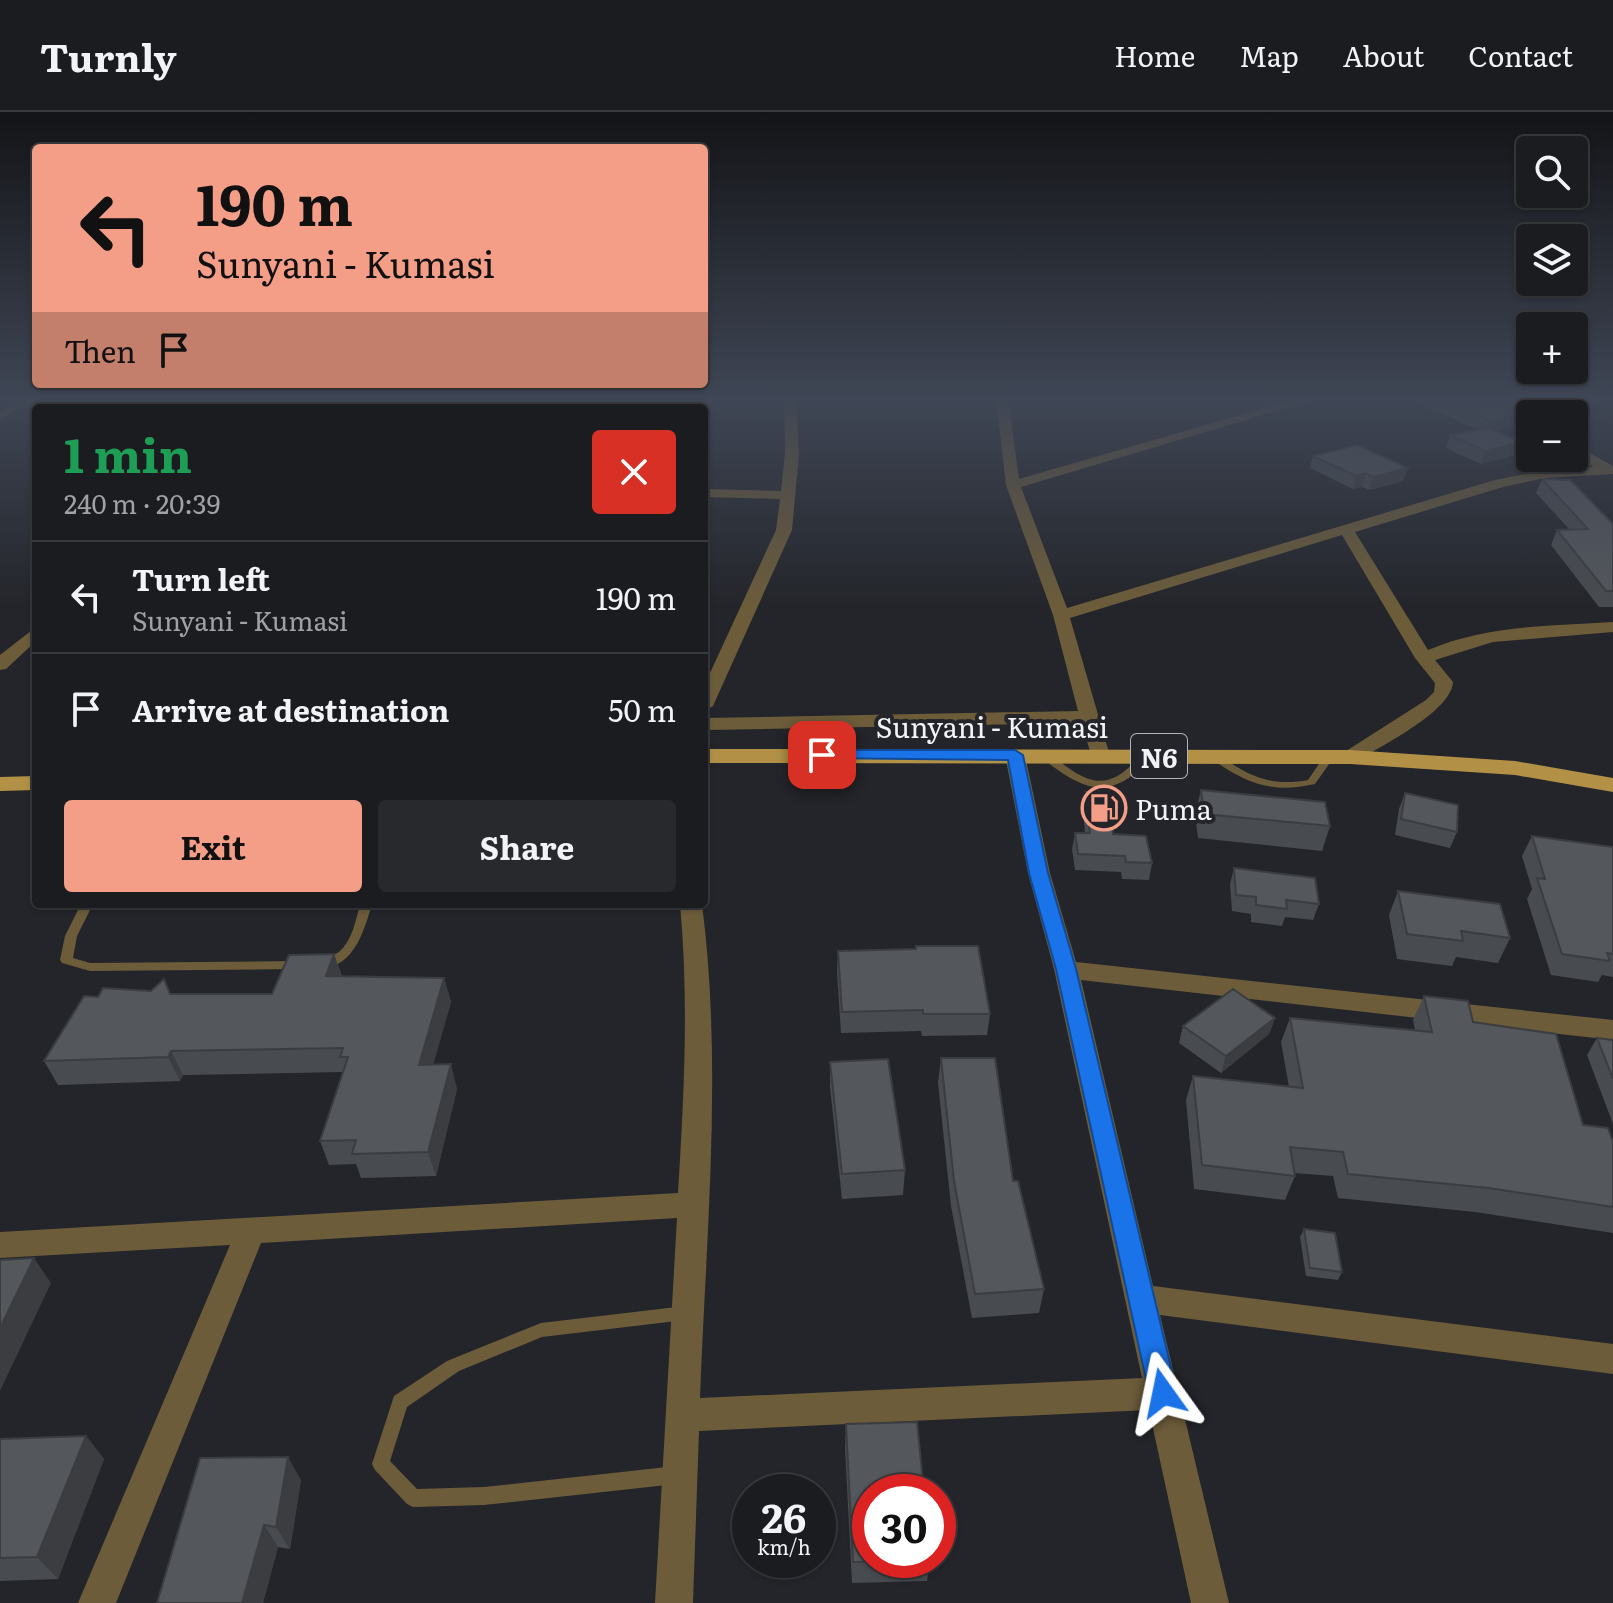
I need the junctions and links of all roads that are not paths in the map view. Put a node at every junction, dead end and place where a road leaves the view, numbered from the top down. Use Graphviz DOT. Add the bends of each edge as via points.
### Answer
graph roads {
  1 [pos="790,468"];
  2 [pos="1011,468"];
  3 [pos="1073,468"];
  4 [pos="1610,470"];
  5 [pos="1013,485"];
  6 [pos="708,493"];
  7 [pos="786,495"];
  8 [pos="1346,530"];
  9 [pos="1061,615"];
  10 [pos="1613,627"];
  11 [pos="32,636"];
  12 [pos="1424,658"];
  13 [pos="0,665"];
  14 [pos="708,698"];
  15 [pos="1089,717"];
  16 [pos="708,724"];
  17 [pos="1015,755"];
  18 [pos="708,756"];
  19 [pos="1046,756"];
  20 [pos="1100,756"];
  21 [pos="1146,756"];
  22 [pos="1214,756"];
  23 [pos="1340,757"];
  24 [pos="32,783"];
  25 [pos="0,784"];
  26 [pos="1613,785"];
  27 [pos="85,908"];
  28 [pos="365,908"];
  29 [pos="691,908"];
  30 [pos="1066,969"];
  31 [pos="1613,1030"];
  32 [pos="694,1205"];
  33 [pos="250,1232"];
  34 [pos="0,1245"];
  35 [pos="1143,1299"];
  36 [pos="689,1312"];
  37 [pos="1613,1359"];
  38 [pos="1163,1393"];
  39 [pos="685,1415"];
  40 [pos="681,1474"];
  41 [pos="97,1603"];
  42 [pos="674,1603"];
  43 [pos="1210,1603"];
  1 -- 7 [label="street"];
  2 -- 5 [label="street"];
  3 -- 5 [label="street"];
  4 -- 8 [label="street" via="1500,483"];
  5 -- 9 [label="street"];
  6 -- 7 [label="street"];
  7 -- 14 [label="street" via="784,530"];
  8 -- 9 [label="street"];
  8 -- 12 [label="street"];
  9 -- 15 [label="street"];
  10 -- 12 [label="street" via="1454,643"];
  11 -- 13 [label="street"];
  12 -- 23 [label="street" via="1444,682 1443,693 1433,704"];
  15 -- 16 [label="street"];
  15 -- 20 [label="street"];
  17 -- 18 [label="main road, Sunyani - Kumasi / N6"];
  17 -- 19 [label="main road, Sunyani - Kumasi / N6"];
  17 -- 30 [label="street" via="1039,873"];
  19 -- 20 [label="main road, Sunyani - Kumasi / N6"];
  19 -- 21 [label="lane" via="1082,783 1109,784 1129,778"];
  20 -- 21 [label="main road, Sunyani - Kumasi / N6"];
  21 -- 22 [label="main road, Sunyani - Kumasi / N6"];
  22 -- 23 [label="main road, Sunyani - Kumasi / N6"];
  22 -- 23 [label="lane" via="1261,785 1289,788 1311,782"];
  23 -- 26 [label="main road, Sunyani - Kumasi / N6" via="1515,768"];
  24 -- 25 [label="main road"];
  27 -- 28 [label="lane" via="66,960 90,967 326,964 344,957 354,944"];
  29 -- 32 [label="street" via="700,1042"];
  30 -- 31 [label="street"];
  30 -- 35 [label="street"];
  32 -- 33 [label="street"];
  32 -- 36 [label="street"];
  33 -- 34 [label="street"];
  33 -- 41 [label="street"];
  35 -- 37 [label="street"];
  35 -- 38 [label="street"];
  36 -- 39 [label="street"];
  36 -- 40 [label="lane" via="541,1330 453,1366 400,1402 381,1464 413,1498 484,1496"];
  38 -- 39 [label="street"];
  38 -- 43 [label="street"];
  39 -- 40 [label="street"];
  40 -- 42 [label="street"];
}
